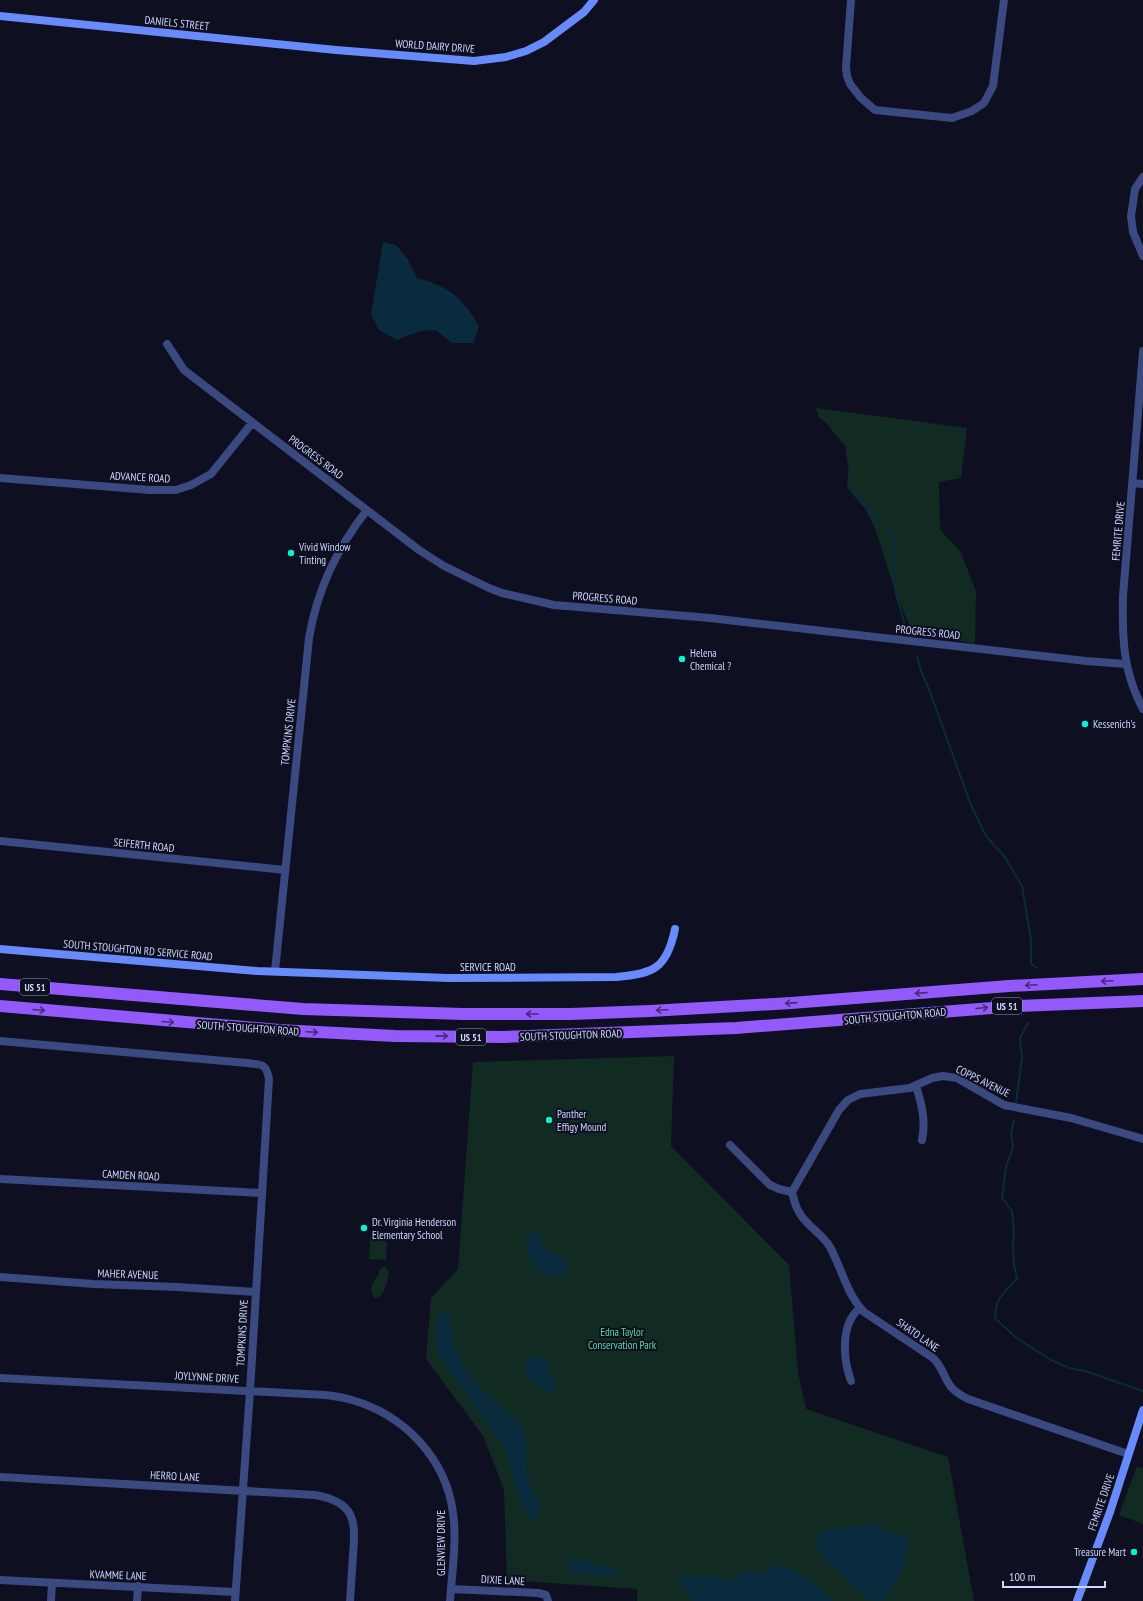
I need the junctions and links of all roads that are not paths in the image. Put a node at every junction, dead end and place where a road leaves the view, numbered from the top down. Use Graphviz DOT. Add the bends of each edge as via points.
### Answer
graph roads {
  1 [pos="594,0"];
  2 [pos="851,0"];
  3 [pos="1004,0"];
  4 [pos="0,16"];
  5 [pos="352,51"];
  6 [pos="1143,177"];
  7 [pos="1143,256"];
  8 [pos="167,344"];
  9 [pos="1143,351"];
  10 [pos="252,423"];
  11 [pos="0,478"];
  12 [pos="1133,483"];
  13 [pos="1143,484"];
  14 [pos="367,510"];
  15 [pos="1126,664"];
  16 [pos="1143,709"];
  17 [pos="0,841"];
  18 [pos="285,870"];
  19 [pos="675,929"];
  20 [pos="0,949"];
  21 [pos="275,971"];
  22 [pos="1143,979"];
  23 [pos="0,984"];
  24 [pos="1143,1001"];
  25 [pos="0,1006"];
  26 [pos="0,1041"];
  27 [pos="916,1086"];
  28 [pos="1143,1139"];
  29 [pos="922,1140"];
  30 [pos="730,1145"];
  31 [pos="0,1179"];
  32 [pos="792,1192"];
  33 [pos="261,1193"];
  34 [pos="0,1277"];
  35 [pos="255,1292"];
  36 [pos="860,1308"];
  37 [pos="0,1378"];
  38 [pos="851,1381"];
  39 [pos="250,1391"];
  40 [pos="1143,1410"];
  41 [pos="405,1427"];
  42 [pos="1128,1454"];
  43 [pos="0,1477"];
  44 [pos="242,1490"];
  45 [pos="0,1580"];
  46 [pos="52,1583"];
  47 [pos="138,1586"];
  48 [pos="451,1589"];
  49 [pos="235,1592"];
  50 [pos="50,1601"];
  51 [pos="137,1601"];
  52 [pos="235,1601"];
  53 [pos="350,1601"];
  54 [pos="450,1601"];
  55 [pos="548,1601"];
  56 [pos="1077,1601"];
  1 -- 5 [label="street, WORLD DAIRY DRIVE" via="584,12 544,42 506,58 474,61"];
  2 -- 3 [label="street" via="846,67 850,84 861,98 875,110 952,118 972,111 984,103 994,86"];
  4 -- 5 [label="street, DANIELS STREET"];
  6 -- 7 [label="street" via="1135,189 1131,216 1133,232"];
  8 -- 10 [label="street, PROGRESS ROAD" via="184,370"];
  9 -- 12 [label="street, FEMRITE DRIVE"];
  10 -- 11 [label="street, ADVANCE ROAD" via="211,474 176,490"];
  10 -- 14 [label="street, PROGRESS ROAD"];
  12 -- 13 [label="street"];
  12 -- 15 [label="street, FEMRITE DRIVE" via="1123,596 1123,644"];
  14 -- 15 [label="street, PROGRESS ROAD" via="419,550 462,576 502,593 542,603 710,618 1079,661"];
  14 -- 18 [label="street, TOMPKINS DRIVE" via="339,551 313,616"];
  15 -- 16 [label="street, FEMRITE DRIVE"];
  17 -- 18 [label="street, SEIFERTH ROAD"];
  18 -- 21 [label="street, TOMPKINS DRIVE"];
  19 -- 21 [label="street, SERVICE ROAD" via="671,949 666,958 655,968 638,975 578,978 448,978"];
  20 -- 21 [label="street, SOUTH STOUGHTON RD SERVICE ROAD"];
  22 -- 23 [label="main road, SOUTH STOUGHTON ROAD / US 51, one-way" via="1009,986 791,1003 571,1014 303,1010"];
  25 -- 24 [label="main road, SOUTH STOUGHTON ROAD / US 51, one-way" via="279,1030 396,1036 504,1037 736,1028 1018,1006"];
  26 -- 33 [label="street, TOMPKINS DRIVE" via="261,1064 267,1070 269,1079"];
  27 -- 28 [label="street, COPPS AVENUE" via="937,1076 950,1076 1004,1105 1071,1118"];
  27 -- 29 [label="street" via="924,1116"];
  27 -- 32 [label="street, COPPS AVENUE" via="852,1097 839,1110"];
  30 -- 32 [label="street" via="770,1185"];
  31 -- 33 [label="street, CAMDEN ROAD"];
  32 -- 36 [label="street, SHATO LANE" via="799,1214 830,1246 847,1288"];
  33 -- 35 [label="street, TOMPKINS DRIVE"];
  34 -- 35 [label="street, MAHER AVENUE"];
  35 -- 39 [label="street, TOMPKINS DRIVE"];
  36 -- 38 [label="street" via="847,1327 846,1364"];
  36 -- 42 [label="street, SHATO LANE" via="933,1358 942,1368 950,1385 968,1399"];
  37 -- 39 [label="street, JOYLYNNE DRIVE"];
  39 -- 41 [label="street, JOYLYNNE DRIVE" via="345,1398 376,1410"];
  39 -- 44 [label="street, TOMPKINS DRIVE"];
  40 -- 42 [label="street, FEMRITE DRIVE"];
  41 -- 48 [label="street, GLENVIEW DRIVE" via="434,1460 448,1489 454,1514"];
  42 -- 56 [label="street, FEMRITE DRIVE" via="1110,1512"];
  43 -- 44 [label="street, HERRO LANE"];
  44 -- 49 [label="street, TOMPKINS DRIVE"];
  44 -- 53 [label="street, HERRO LANE" via="315,1495 334,1500 345,1507 353,1519 354,1526"];
  45 -- 46 [label="street, KVAMME LANE"];
  46 -- 47 [label="street, KVAMME LANE"];
  46 -- 50 [label="street"];
  47 -- 49 [label="street, KVAMME LANE"];
  47 -- 51 [label="street"];
  48 -- 54 [label="street, GLENVIEW DRIVE"];
  48 -- 55 [label="street, DIXIE LANE" via="538,1593 546,1595"];
  49 -- 52 [label="street, TOMPKINS DRIVE"];
}
